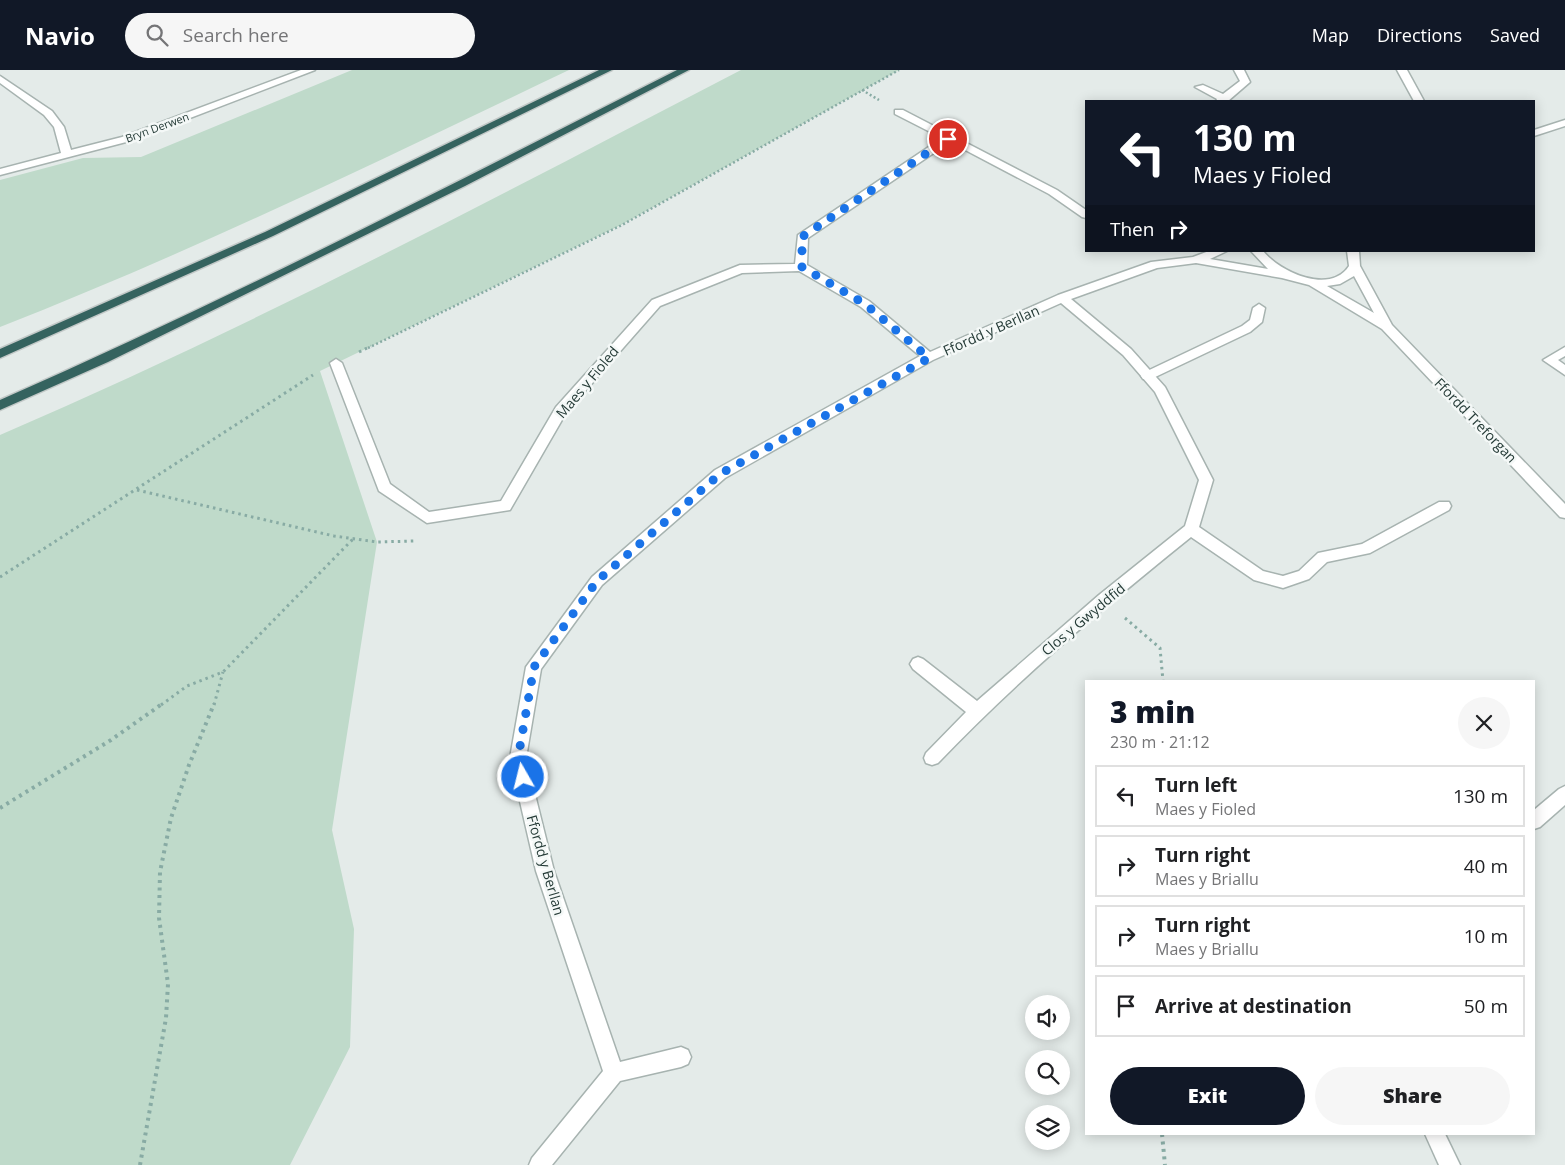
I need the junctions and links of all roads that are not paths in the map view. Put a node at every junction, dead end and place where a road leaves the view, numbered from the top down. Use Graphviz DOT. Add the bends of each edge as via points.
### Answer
graph roads {
  1 [pos="310,70"];
  2 [pos="607,70"];
  3 [pos="684,70"];
  4 [pos="1239,70"];
  5 [pos="1402,70"];
  6 [pos="0,80"];
  7 [pos="1200,87"];
  8 [pos="1223,100"];
  9 [pos="1418,100"];
  10 [pos="899,112"];
  11 [pos="1560,125"];
  12 [pos="1535,133"];
  13 [pos="1565,133"];
  14 [pos="948,139"];
  15 [pos="67,155"];
  16 [pos="0,172"];
  17 [pos="1085,214"];
  18 [pos="1218,252"];
  19 [pos="1258,252"];
  20 [pos="1353,252"];
  21 [pos="1195,260"];
  22 [pos="802,267"];
  23 [pos="1355,267"];
  24 [pos="1286,276"];
  25 [pos="1314,283"];
  26 [pos="1062,298"];
  27 [pos="1259,308"];
  28 [pos="1387,327"];
  29 [pos="1565,351"];
  30 [pos="0,354"];
  31 [pos="929,358"];
  32 [pos="336,363"];
  33 [pos="1565,371"];
  34 [pos="1148,376"];
  35 [pos="0,405"];
  36 [pos="1444,506"];
  37 [pos="1565,513"];
  38 [pos="1191,529"];
  39 [pos="918,664"];
  40 [pos="977,711"];
  41 [pos="932,758"];
  42 [pos="1565,794"];
  43 [pos="1535,820"];
  44 [pos="681,1057"];
  45 [pos="614,1073"];
  46 [pos="1435,1135"];
  47 [pos="539,1165"];
  48 [pos="1450,1165"];
  1 -- 15 [label="street, Bryn Derwen" via="126,139"];
  2 -- 30 [label="highway" via="269,234"];
  3 -- 35 [label="highway" via="461,184 104,359"];
  4 -- 8 [label="street" via="1245,82"];
  5 -- 9 [label="street"];
  6 -- 15 [label="street" via="48,113 58,126"];
  7 -- 8 [label="street"];
  10 -- 14 [label="street"];
  11 -- 12 [label="street"];
  11 -- 13 [label="street"];
  14 -- 17 [label="street" via="1054,192"];
  14 -- 22 [label="street" via="802,237"];
  15 -- 16 [label="street, Bryn Derwen"];
  18 -- 21 [label="street, Ffordd y Berllan"];
  19 -- 24 [label="street" via="1271,268"];
  20 -- 23 [label="street"];
  21 -- 24 [label="street, Ffordd y Berllan"];
  21 -- 26 [label="street, Ffordd y Berllan" via="1155,265"];
  22 -- 31 [label="street" via="865,304"];
  22 -- 32 [label="street, Maes y Fioled" via="740,269 656,303 561,410 504,506 427,518 384,487"];
  23 -- 25 [label="street" via="1341,280"];
  23 -- 28 [label="street, Ffordd Treforgan"];
  24 -- 25 [label="street"];
  25 -- 28 [label="street, Ffordd Treforgan"];
  26 -- 31 [label="street, Ffordd y Berllan"];
  26 -- 34 [label="street" via="1128,352"];
  27 -- 34 [label="street" via="1256,322 1246,329"];
  28 -- 37 [label="street, Ffordd Treforgan"];
  29 -- 33 [label="street" via="1549,360"];
  31 -- 45 [label="street, Ffordd y Berllan" via="720,474 597,581 534,667 518,758 544,871"];
  34 -- 38 [label="street" via="1160,390 1206,480"];
  36 -- 38 [label="street" via="1364,549 1323,557 1304,575 1284,582 1259,576"];
  38 -- 40 [label="street, Clos y Gwyddfid" via="1104,599"];
  39 -- 40 [label="street"];
  40 -- 41 [label="street, Clos y Gwyddfid"];
  42 -- 43 [label="street"];
  44 -- 45 [label="street"];
  45 -- 47 [label="street"];
  46 -- 48 [label="street"];
}
